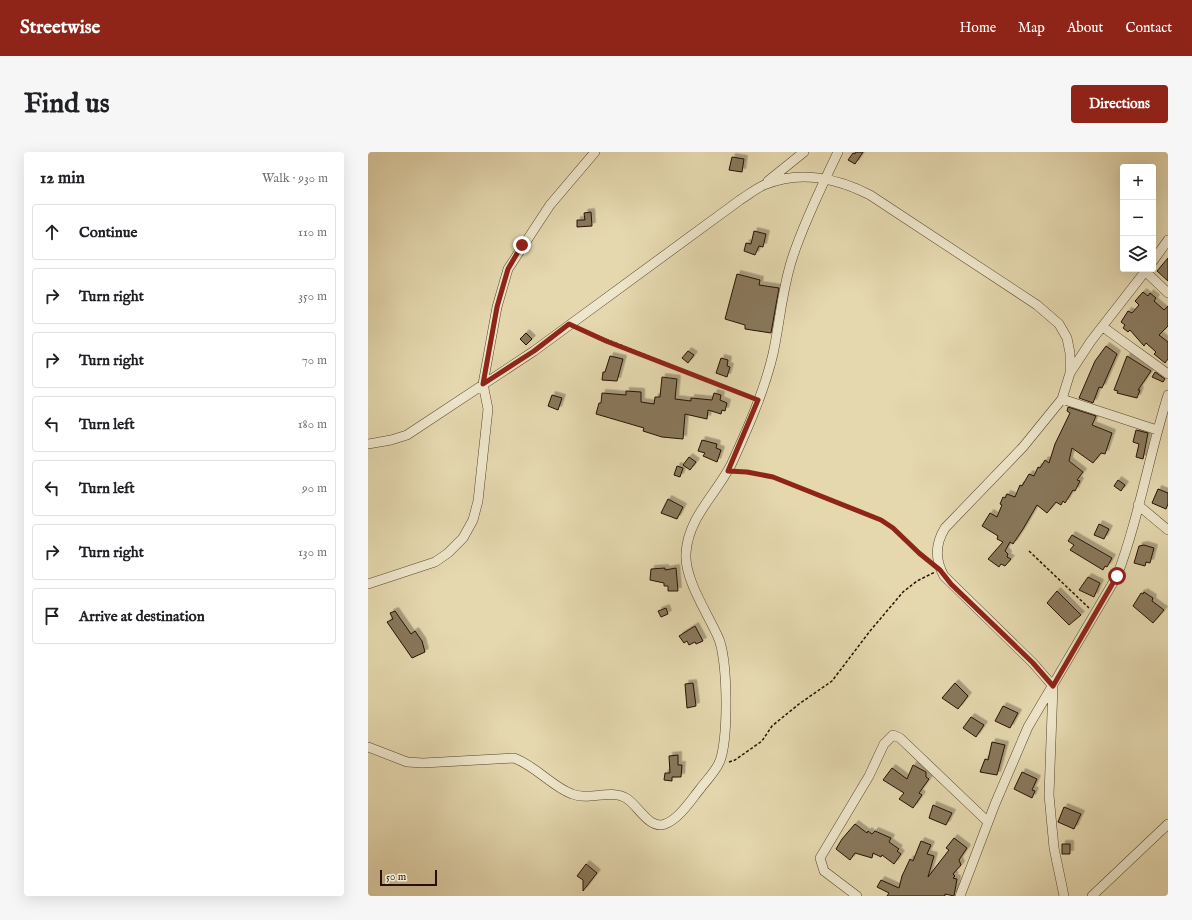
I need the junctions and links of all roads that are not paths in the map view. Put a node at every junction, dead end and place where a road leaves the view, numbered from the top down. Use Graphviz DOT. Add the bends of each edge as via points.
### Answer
graph roads {
  1 [pos="595,152"];
  2 [pos="804,152"];
  3 [pos="838,152"];
  4 [pos="826,178"];
  5 [pos="763,186"];
  6 [pos="1168,240"];
  7 [pos="1165,252"];
  8 [pos="1156,259"];
  9 [pos="1144,272"];
  10 [pos="1148,272"];
  11 [pos="1168,293"];
  12 [pos="1103,327"];
  13 [pos="1070,373"];
  14 [pos="1168,374"];
  15 [pos="483,384"];
  16 [pos="1168,395"];
  17 [pos="1062,399"];
  18 [pos="1157,430"];
  19 [pos="368,444"];
  20 [pos="1138,505"];
  21 [pos="1168,530"];
  22 [pos="368,584"];
  23 [pos="1053,686"];
  24 [pos="368,747"];
  25 [pos="988,822"];
  26 [pos="1168,824"];
  27 [pos="857,896"];
  28 [pos="960,896"];
  29 [pos="1064,896"];
  30 [pos="1092,896"];
  1 -- 15 [label="street" via="550,205 508,269 497,307"];
  2 -- 5 [label="street"];
  3 -- 4 [label="street"];
  4 -- 5 [label="street" via="794,177"];
  4 -- 13 [label="street" via="851,185 870,195 1037,305 1059,324 1066,338 1070,353"];
  4 -- 24 [label="street" via="792,258 772,358 758,400 728,471 695,520 687,544 685,556 694,585 724,653 724,734 719,764 675,818 661,825 648,820 623,796 589,797 573,794 514,758 407,762"];
  5 -- 15 [label="street" via="740,200 534,351"];
  6 -- 7 [label="street"];
  7 -- 8 [label="street"];
  9 -- 12 [label="street"];
  10 -- 11 [label="street"];
  12 -- 13 [label="street"];
  12 -- 14 [label="street"];
  13 -- 17 [label="street"];
  15 -- 19 [label="street" via="407,434 392,440"];
  15 -- 22 [label="street" via="488,409 478,501 473,520 448,553 435,562"];
  16 -- 18 [label="street"];
  17 -- 18 [label="street"];
  17 -- 23 [label="street" via="1023,447 945,528 940,537 937,555 940,570 951,584 1033,663"];
  18 -- 20 [label="street"];
  20 -- 21 [label="street"];
  20 -- 23 [label="street" via="1117,576"];
  23 -- 25 [label="street" via="1028,727"];
  23 -- 29 [label="street" via="1049,795 1054,848"];
  25 -- 27 [label="street" via="900,738 893,735 884,744 869,776 820,858 824,871"];
  25 -- 28 [label="street"];
  26 -- 30 [label="street"];
}
